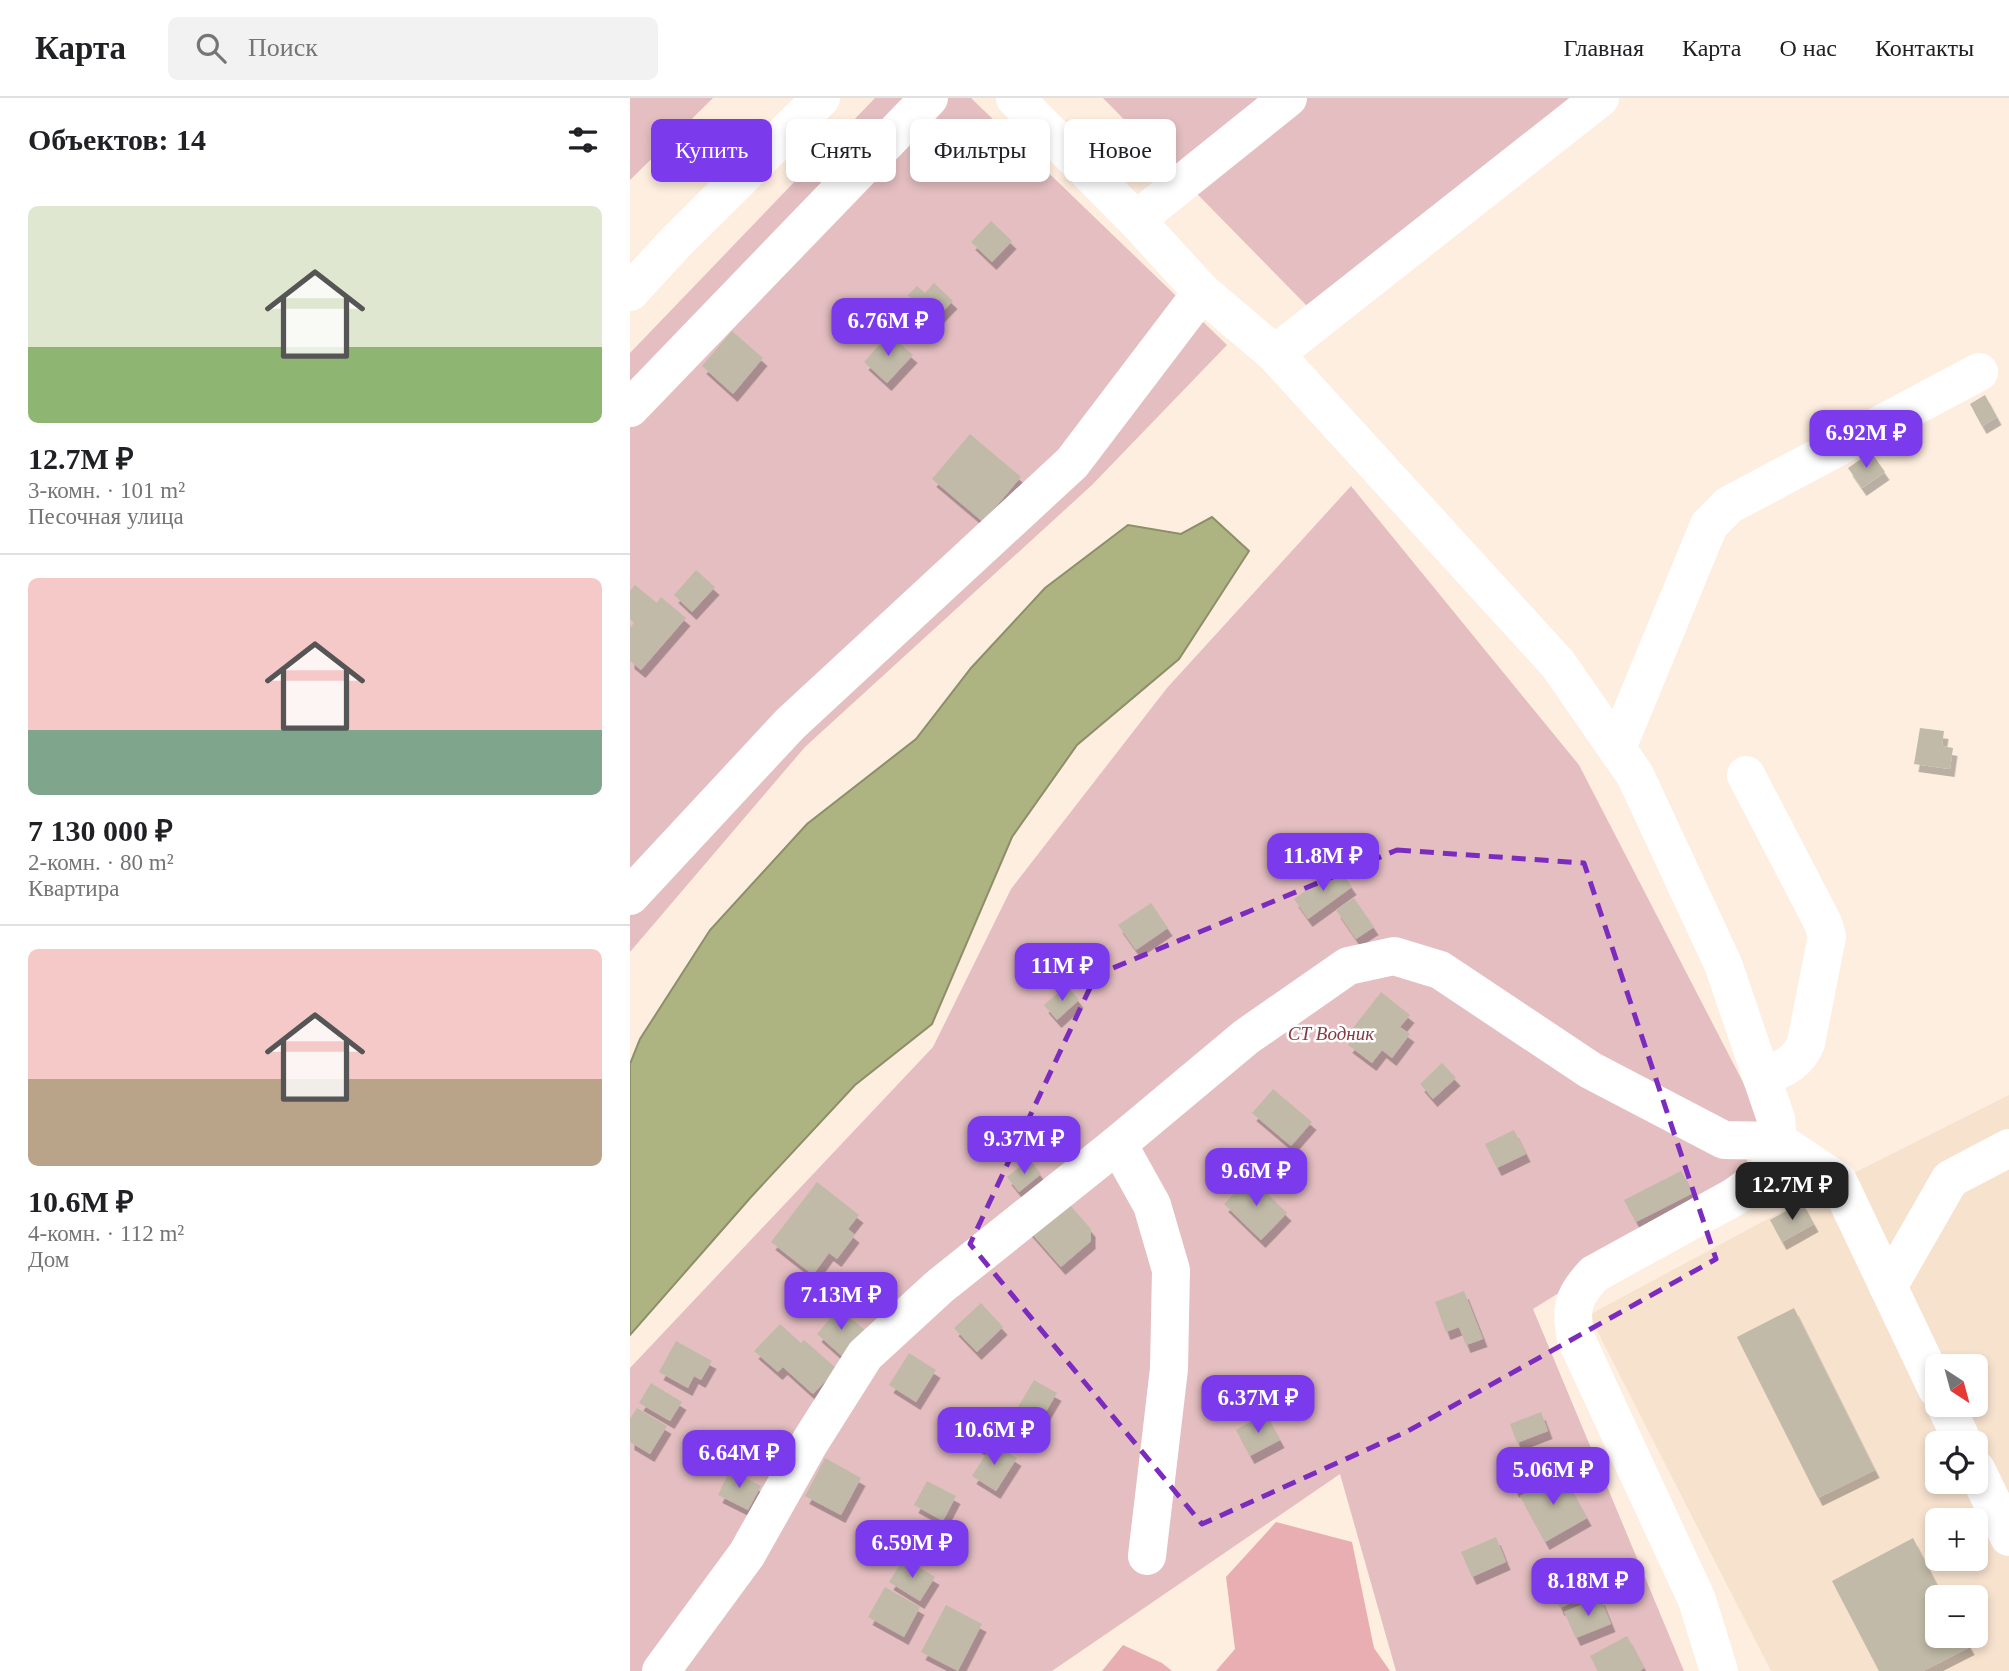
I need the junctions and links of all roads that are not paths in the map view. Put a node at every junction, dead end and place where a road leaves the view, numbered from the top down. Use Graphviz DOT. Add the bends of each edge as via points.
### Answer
graph roads {
  1 [pos="821,98"];
  2 [pos="929,98"];
  3 [pos="1015,98"];
  4 [pos="1288,98"];
  5 [pos="1600,98"];
  6 [pos="1136,220"];
  7 [pos="630,292"];
  8 [pos="1202,292"];
  9 [pos="1275,354"];
  10 [pos="1979,372"];
  11 [pos="630,408"];
  12 [pos="1616,748"];
  13 [pos="1746,775"];
  14 [pos="630,897"];
  15 [pos="1762,1078"];
  16 [pos="1778,1141"];
  17 [pos="1118,1144"];
  18 [pos="2009,1148"];
  19 [pos="1888,1287"];
  20 [pos="1925,1364"];
  21 [pos="1988,1494"];
  22 [pos="2009,1537"];
  23 [pos="1147,1556"];
  24 [pos="661,1671"];
  25 [pos="1719,1671"];
  1 -- 7 [label="street"];
  2 -- 11 [label="street"];
  3 -- 6 [label="street"];
  4 -- 6 [label="street"];
  5 -- 9 [label="street"];
  6 -- 8 [label="street"];
  8 -- 9 [label="street"];
  8 -- 14 [label="street" via="1072,463 790,724"];
  9 -- 12 [label="street" via="1558,664"];
  10 -- 12 [label="street" via="1729,505 1709,525"];
  12 -- 15 [label="street" via="1635,775 1723,964"];
  13 -- 15 [label="street" via="1827,936 1801,1056"];
  15 -- 16 [label="street"];
  16 -- 17 [label="street" via="1724,1140 1590,1069 1440,970 1394,956 1348,966 1246,1037"];
  16 -- 19 [label="street" via="1838,1181"];
  16 -- 25 [label="street" via="1766,1174 1752,1185 1594,1274 1573,1302 1576,1339 1697,1600"];
  17 -- 23 [label="street" via="1152,1205 1171,1270 1169,1369"];
  17 -- 24 [label="street" via="939,1287 865,1355 747,1554"];
  18 -- 19 [label="street" via="1950,1179"];
  19 -- 20 [label="street"];
  21 -- 22 [label="street"];
}
